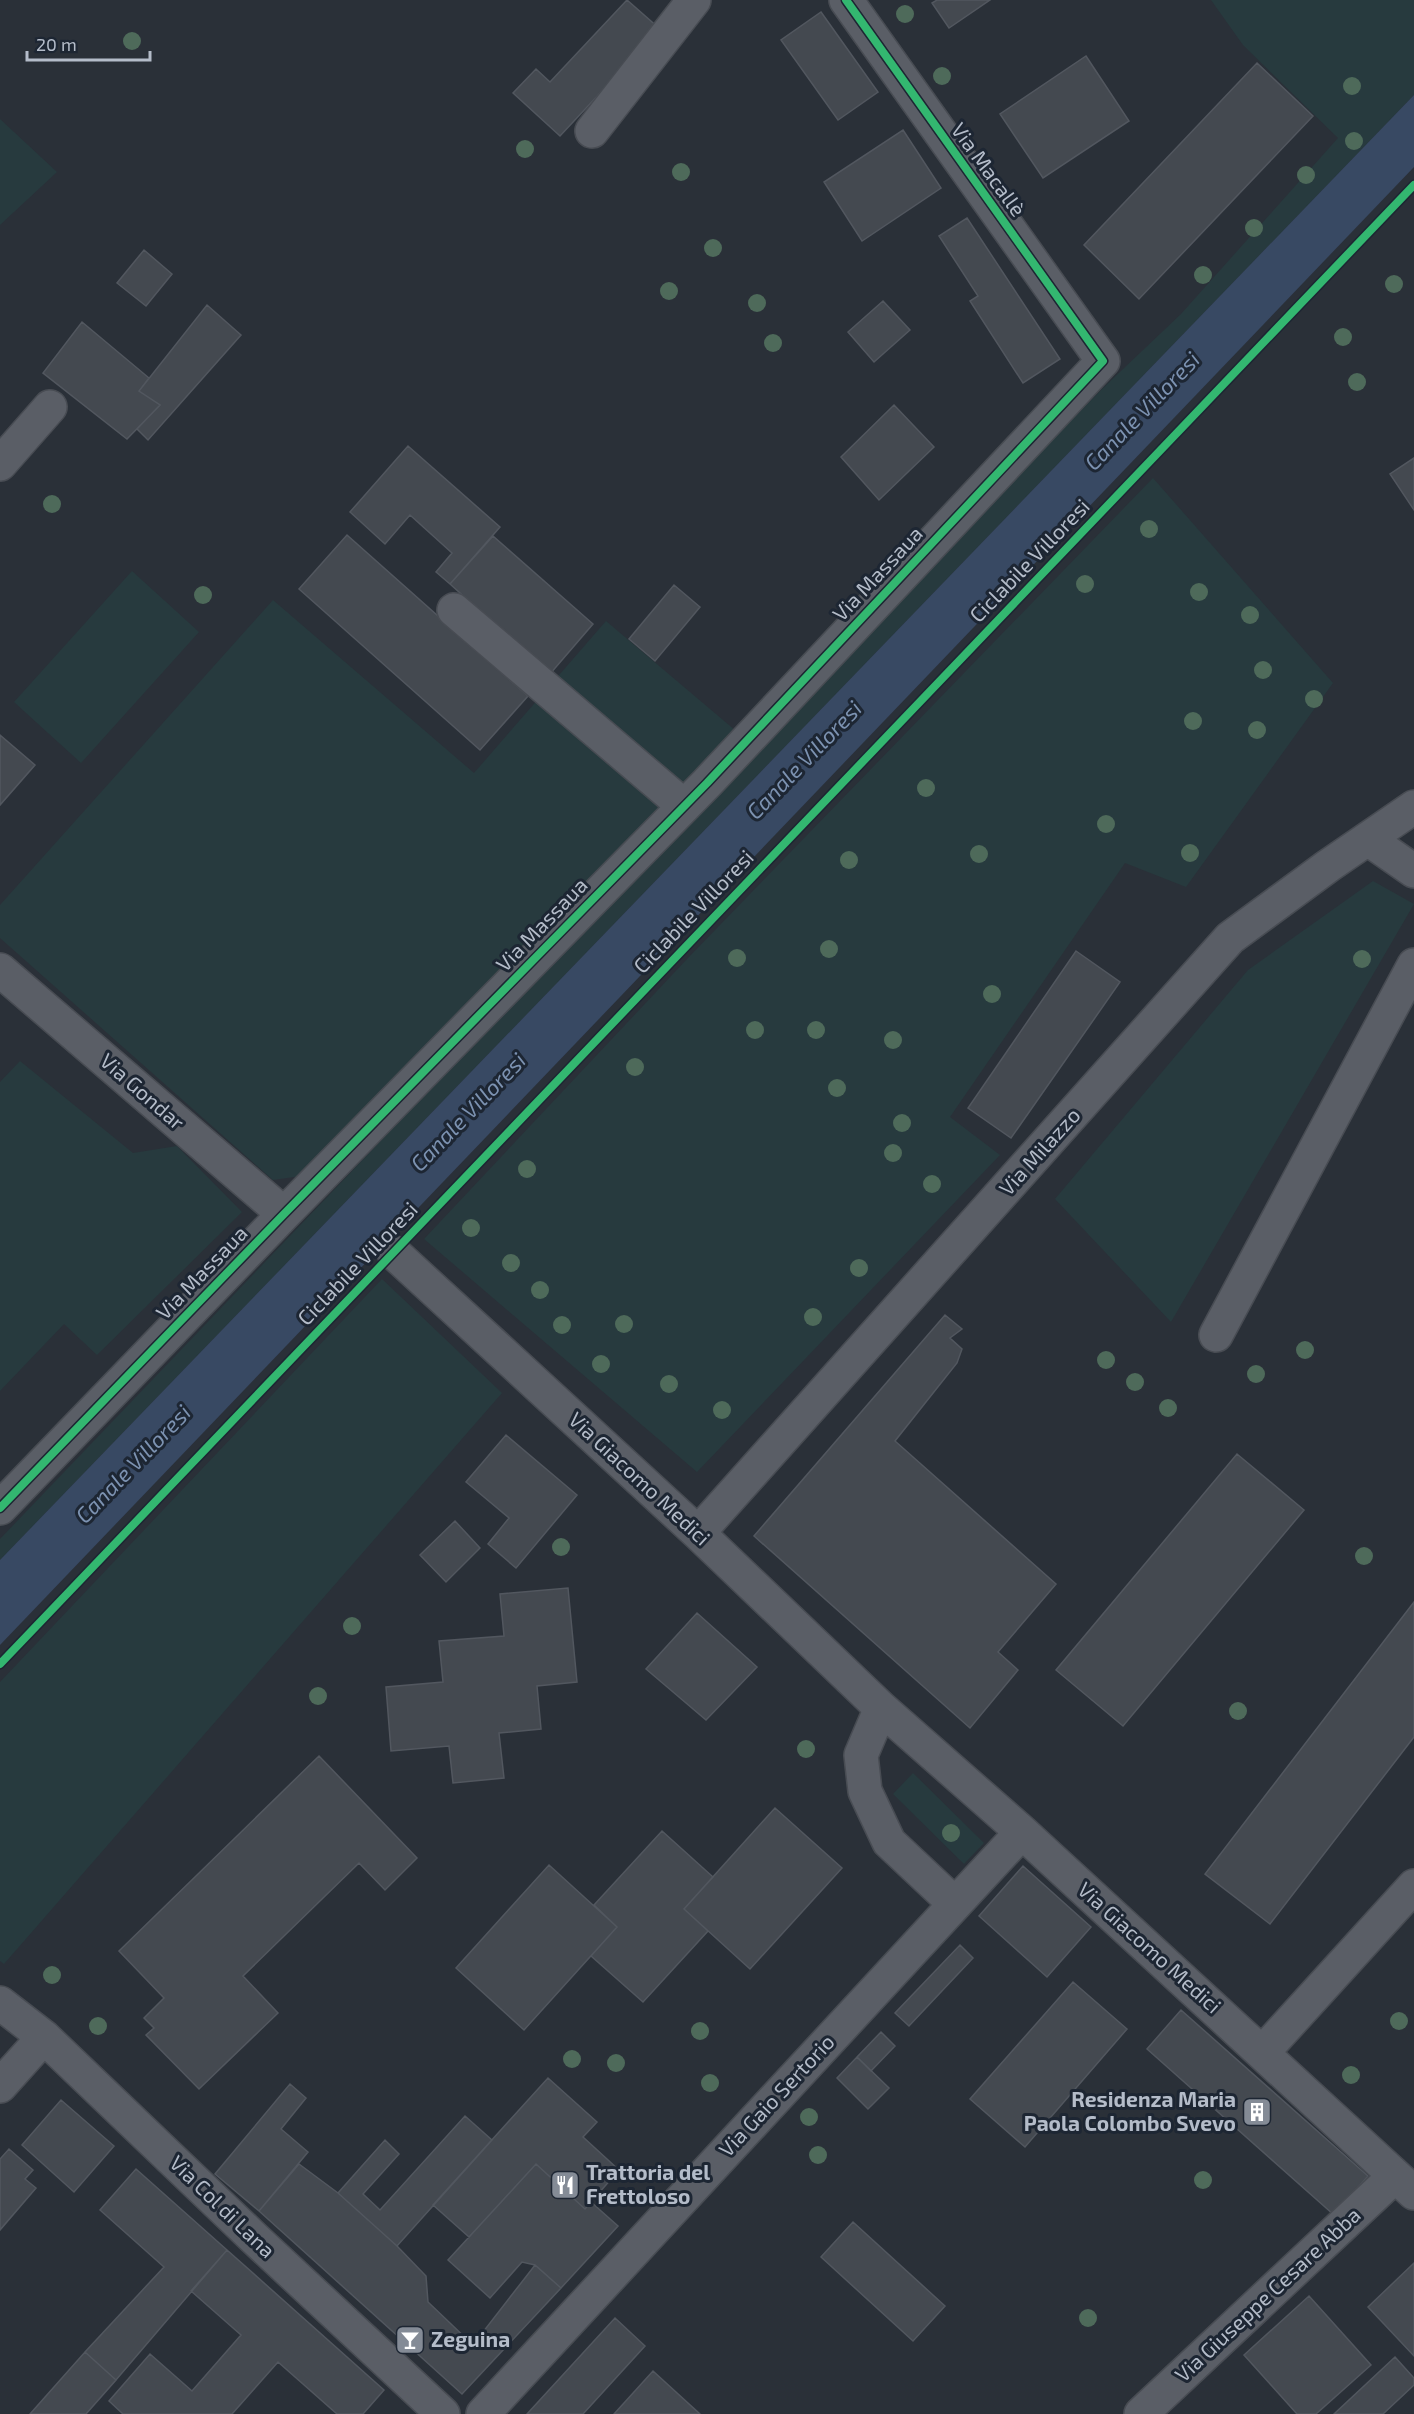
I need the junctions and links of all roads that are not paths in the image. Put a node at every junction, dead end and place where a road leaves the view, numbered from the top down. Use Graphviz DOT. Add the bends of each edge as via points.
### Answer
graph roads {
  1 [pos="694,0"];
  2 [pos="846,0"];
  3 [pos="592,131"];
  4 [pos="1103,361"];
  5 [pos="50,407"];
  6 [pos="0,464"];
  7 [pos="454,610"];
  8 [pos="684,806"];
  9 [pos="1414,807"];
  10 [pos="1368,839"];
  11 [pos="1414,871"];
  12 [pos="1414,965"];
  13 [pos="0,970"];
  14 [pos="284,1214"];
  15 [pos="394,1253"];
  16 [pos="1216,1335"];
  17 [pos="0,1508"];
  18 [pos="698,1533"];
  19 [pos="881,1708"];
  20 [pos="1022,1832"];
  21 [pos="1414,1886"];
  22 [pos="955,1904"];
  23 [pos="0,2003"];
  24 [pos="44,2037"];
  25 [pos="1263,2052"];
  26 [pos="0,2086"];
  27 [pos="1404,2185"];
  28 [pos="442,2414"];
  29 [pos="483,2414"];
  30 [pos="1142,2414"];
  1 -- 3 [label="street"];
  2 -- 4 [label="street, Via Macallè"];
  4 -- 8 [label="street, Via Massaua"];
  5 -- 6 [label="street"];
  7 -- 8 [label="street"];
  8 -- 14 [label="street, Via Massaua"];
  9 -- 10 [label="street, Via Milazzo"];
  10 -- 11 [label="street"];
  10 -- 18 [label="street, Via Milazzo" via="1230,938"];
  12 -- 16 [label="street"];
  13 -- 14 [label="street, Via Gondar"];
  14 -- 17 [label="street, Via Massaua"];
  15 -- 18 [label="street, Via Giacomo Medici"];
  18 -- 19 [label="street, Via Giacomo Medici"];
  19 -- 20 [label="street, Via Giacomo Medici"];
  19 -- 22 [label="street" via="861,1755 864,1791 890,1842"];
  20 -- 22 [label="street, Via Gaio Sertorio"];
  20 -- 25 [label="street, Via Giacomo Medici"];
  21 -- 25 [label="street"];
  22 -- 29 [label="street, Via Gaio Sertorio"];
  23 -- 24 [label="street, Via Col di Lana"];
  24 -- 26 [label="street"];
  24 -- 28 [label="street, Via Col di Lana"];
  25 -- 27 [label="street, Via Giacomo Medici"];
  27 -- 30 [label="street, Via Giuseppe Cesare Abba"];
}
